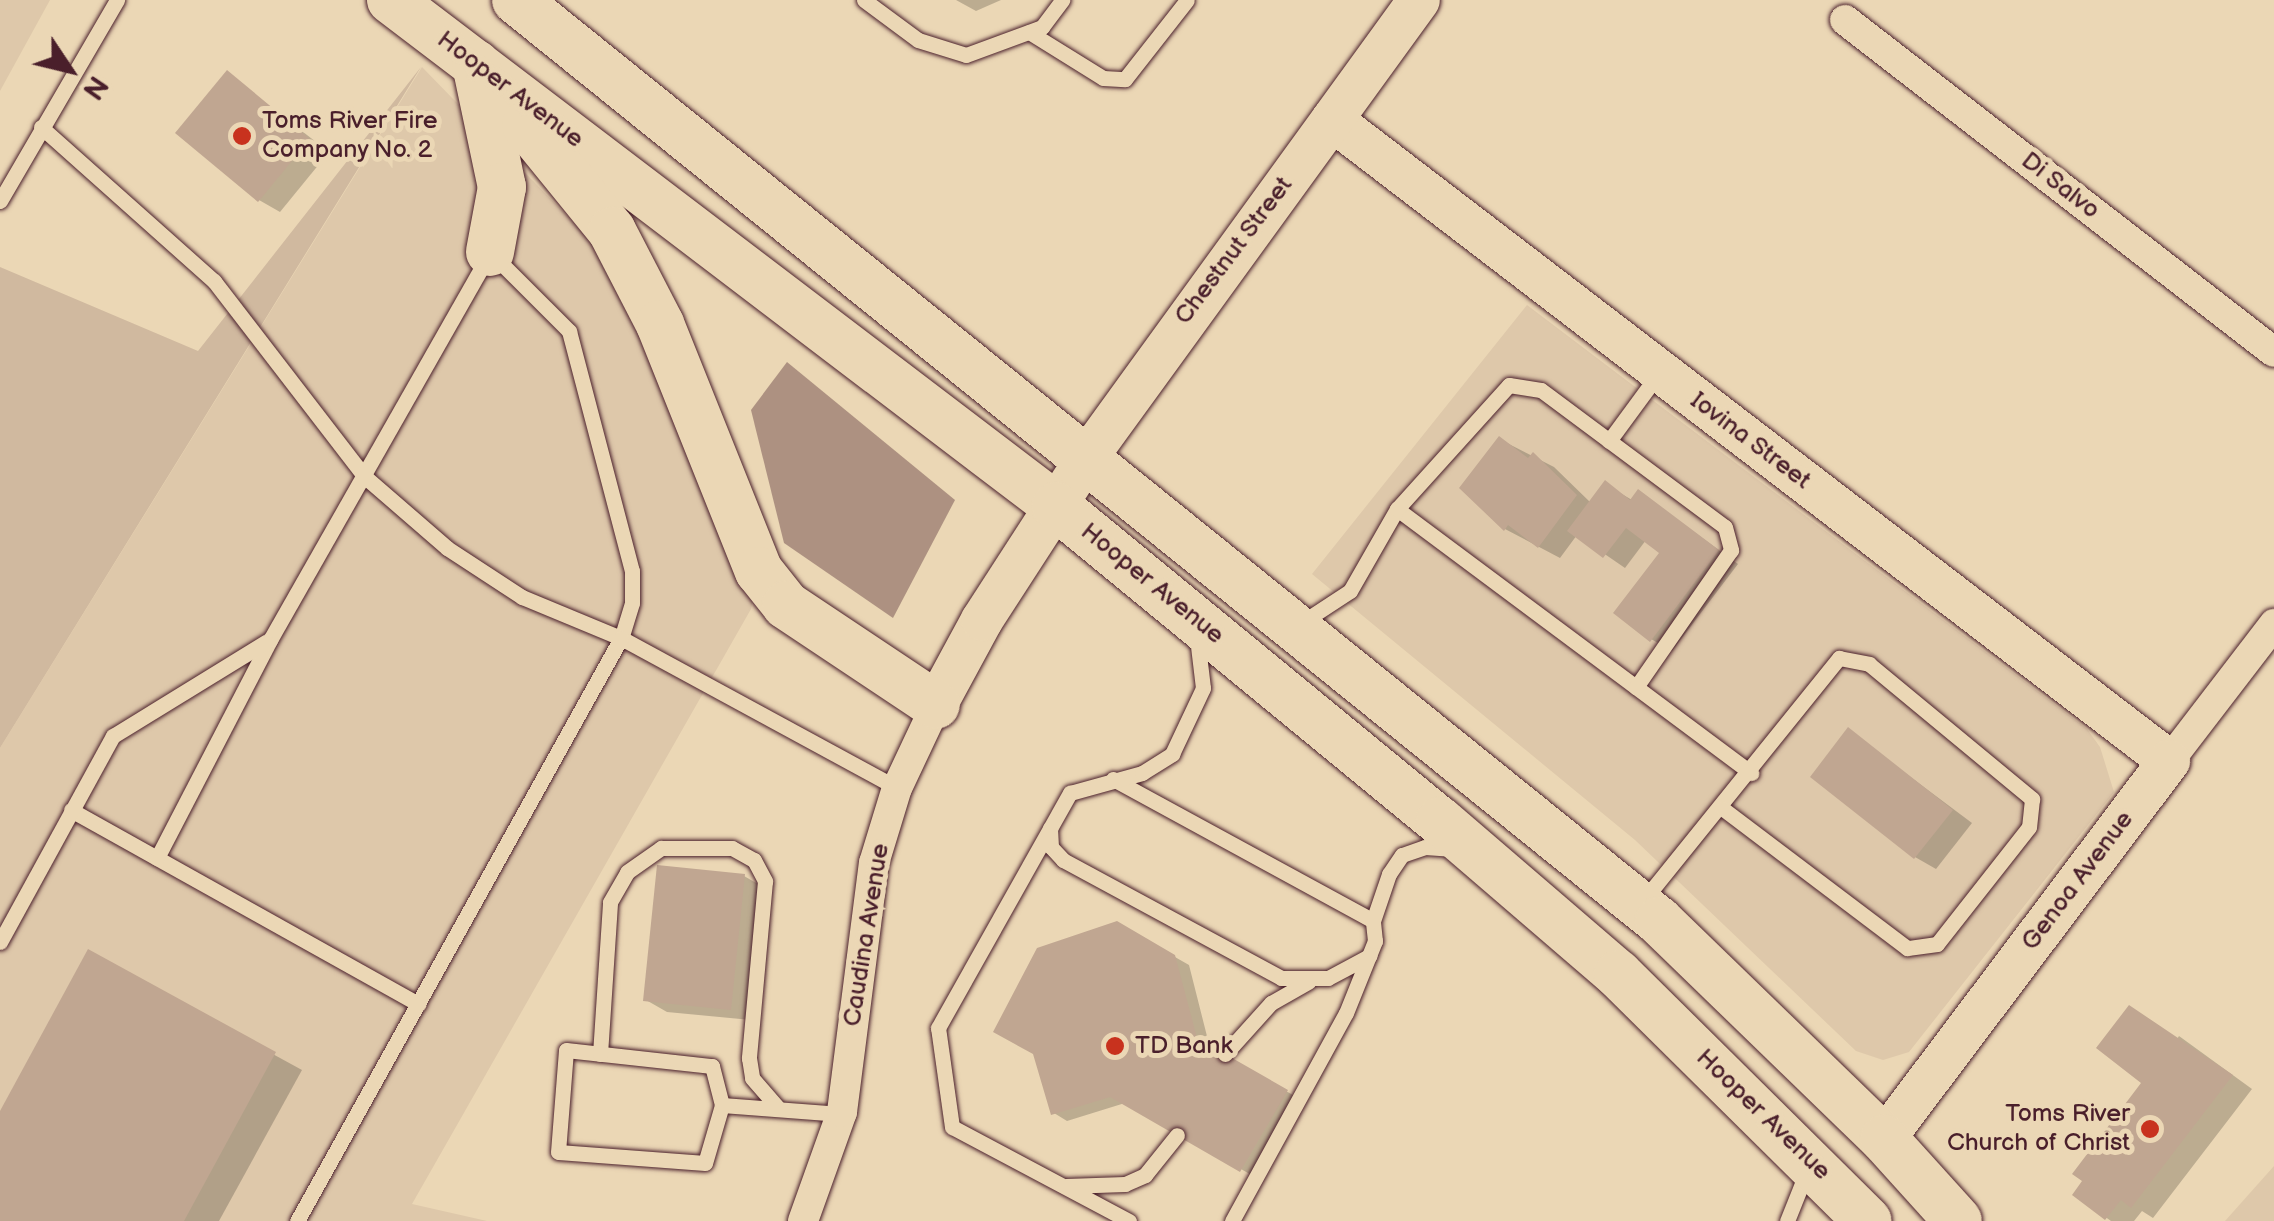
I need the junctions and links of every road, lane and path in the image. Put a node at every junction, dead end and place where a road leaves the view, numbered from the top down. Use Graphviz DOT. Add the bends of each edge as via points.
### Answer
graph roads {
  1 [pos="116,0"];
  2 [pos="391,0"];
  3 [pos="516,0"];
  4 [pos="864,0"];
  5 [pos="1062,0"];
  6 [pos="1187,0"];
  7 [pos="1418,0"];
  8 [pos="1846,20"];
  9 [pos="1029,32"];
  10 [pos="476,64"];
  11 [pos="1332,120"];
  12 [pos="41,127"];
  13 [pos="0,201"];
  14 [pos="490,252"];
  15 [pos="2274,352"];
  16 [pos="1660,373"];
  17 [pos="1609,441"];
  18 [pos="1088,456"];
  19 [pos="364,476"];
  20 [pos="1056,506"];
  21 [pos="1398,509"];
  22 [pos="1194,619"];
  23 [pos="2274,624"];
  24 [pos="1296,626"];
  25 [pos="621,638"];
  26 [pos="270,640"];
  27 [pos="1636,687"];
  28 [pos="936,706"];
  29 [pos="2170,760"];
  30 [pos="1752,773"];
  31 [pos="1114,778"];
  32 [pos="897,788"];
  33 [pos="1723,809"];
  34 [pos="72,810"];
  35 [pos="1050,828"];
  36 [pos="157,858"];
  37 [pos="1486,860"];
  38 [pos="1639,906"];
  39 [pos="1372,921"];
  40 [pos="0,942"];
  41 [pos="1369,956"];
  42 [pos="1308,982"];
  43 [pos="418,1004"];
  44 [pos="600,1054"];
  45 [pos="1225,1054"];
  46 [pos="722,1104"];
  47 [pos="778,1108"];
  48 [pos="841,1114"];
  49 [pos="1177,1136"];
  50 [pos="1884,1140"];
  51 [pos="1811,1162"];
  52 [pos="1062,1186"];
  53 [pos="297,1221"];
  54 [pos="804,1221"];
  55 [pos="1129,1221"];
  56 [pos="1232,1221"];
  57 [pos="1786,1221"];
  58 [pos="1868,1221"];
  59 [pos="1958,1221"];
  1 -- 12 [label="lane"];
  2 -- 10 [label="main road, Hooper Avenue"];
  3 -- 18 [label="main road"];
  4 -- 9 [label="lane" via="918,40 966,55"];
  5 -- 9 [label="lane" via="1042,27"];
  6 -- 9 [label="lane" via="1125,78 1103,78"];
  7 -- 11 [label="street, Chestnut Street"];
  8 -- 15 [label="street, Di Salvo"];
  10 -- 14 [label="main road" via="502,187"];
  10 -- 20 [label="main road, Hooper Avenue"];
  10 -- 28 [label="main road" via="612,231 660,324 758,571 786,605"];
  11 -- 16 [label="street, Iovina Street"];
  11 -- 18 [label="street, Chestnut Street"];
  12 -- 13 [label="lane"];
  12 -- 19 [label="lane" via="214,282"];
  14 -- 19 [label="lane"];
  14 -- 25 [label="lane" via="568,331 632,572 632,603"];
  16 -- 17 [label="lane"];
  16 -- 29 [label="street, Iovina Street"];
  17 -- 21 [label="lane" via="1541,390 1510,385"];
  17 -- 27 [label="lane" via="1725,527 1731,550"];
  18 -- 20 [label="street, Chestnut Street"];
  18 -- 24 [label="main road"];
  19 -- 25 [label="lane" via="447,548 522,597"];
  19 -- 26 [label="lane"];
  20 -- 22 [label="main road, Hooper Avenue"];
  20 -- 28 [label="street, Caudina Avenue"];
  21 -- 24 [label="lane" via="1350,591"];
  21 -- 27 [label="lane"];
  22 -- 31 [label="lane" via="1203,688 1196,712 1172,754 1142,773"];
  22 -- 37 [label="main road, Hooper Avenue"];
  23 -- 29 [label="street, Genoa Avenue"];
  24 -- 38 [label="main road"];
  25 -- 32 [label="lane"];
  25 -- 43 [label="lane"];
  26 -- 34 [label="lane" via="113,736"];
  26 -- 36 [label="lane"];
  27 -- 30 [label="lane"];
  28 -- 32 [label="street, Caudina Avenue"];
  29 -- 50 [label="street, Genoa Avenue"];
  30 -- 33 [label="lane"];
  30 -- 33 [label="lane" via="1838,658 1869,664 2032,799 2030,827 1937,944 1907,948"];
  31 -- 35 [label="lane" via="1070,794"];
  31 -- 39 [label="lane"];
  32 -- 48 [label="street, Caudina Avenue" via="874,863"];
  33 -- 38 [label="lane"];
  34 -- 36 [label="lane"];
  34 -- 40 [label="lane"];
  35 -- 42 [label="lane" via="1051,848 1063,860 1281,978"];
  35 -- 52 [label="lane" via="938,1028 952,1127"];
  36 -- 43 [label="lane"];
  37 -- 39 [label="lane" via="1453,848 1402,855"];
  37 -- 51 [label="main road, Hooper Avenue" via="1618,974"];
  38 -- 50 [label="main road"];
  39 -- 41 [label="lane"];
  41 -- 42 [label="lane"];
  41 -- 56 [label="lane" via="1346,1014"];
  42 -- 45 [label="lane" via="1271,1003"];
  43 -- 53 [label="lane"];
  44 -- 46 [label="lane" via="712,1066"];
  44 -- 46 [label="lane" via="566,1050 558,1152 705,1163"];
  44 -- 47 [label="lane" via="610,902 627,872 661,848 732,848 754,860 765,880 748,1058 752,1078"];
  46 -- 47 [label="lane"];
  47 -- 48 [label="lane"];
  48 -- 54 [label="street, Caudina Avenue"];
  49 -- 52 [label="lane" via="1146,1174 1125,1184"];
  50 -- 59 [label="main road"];
  51 -- 57 [label="lane"];
  51 -- 58 [label="main road, Hooper Avenue"];
  52 -- 55 [label="lane"];
}
